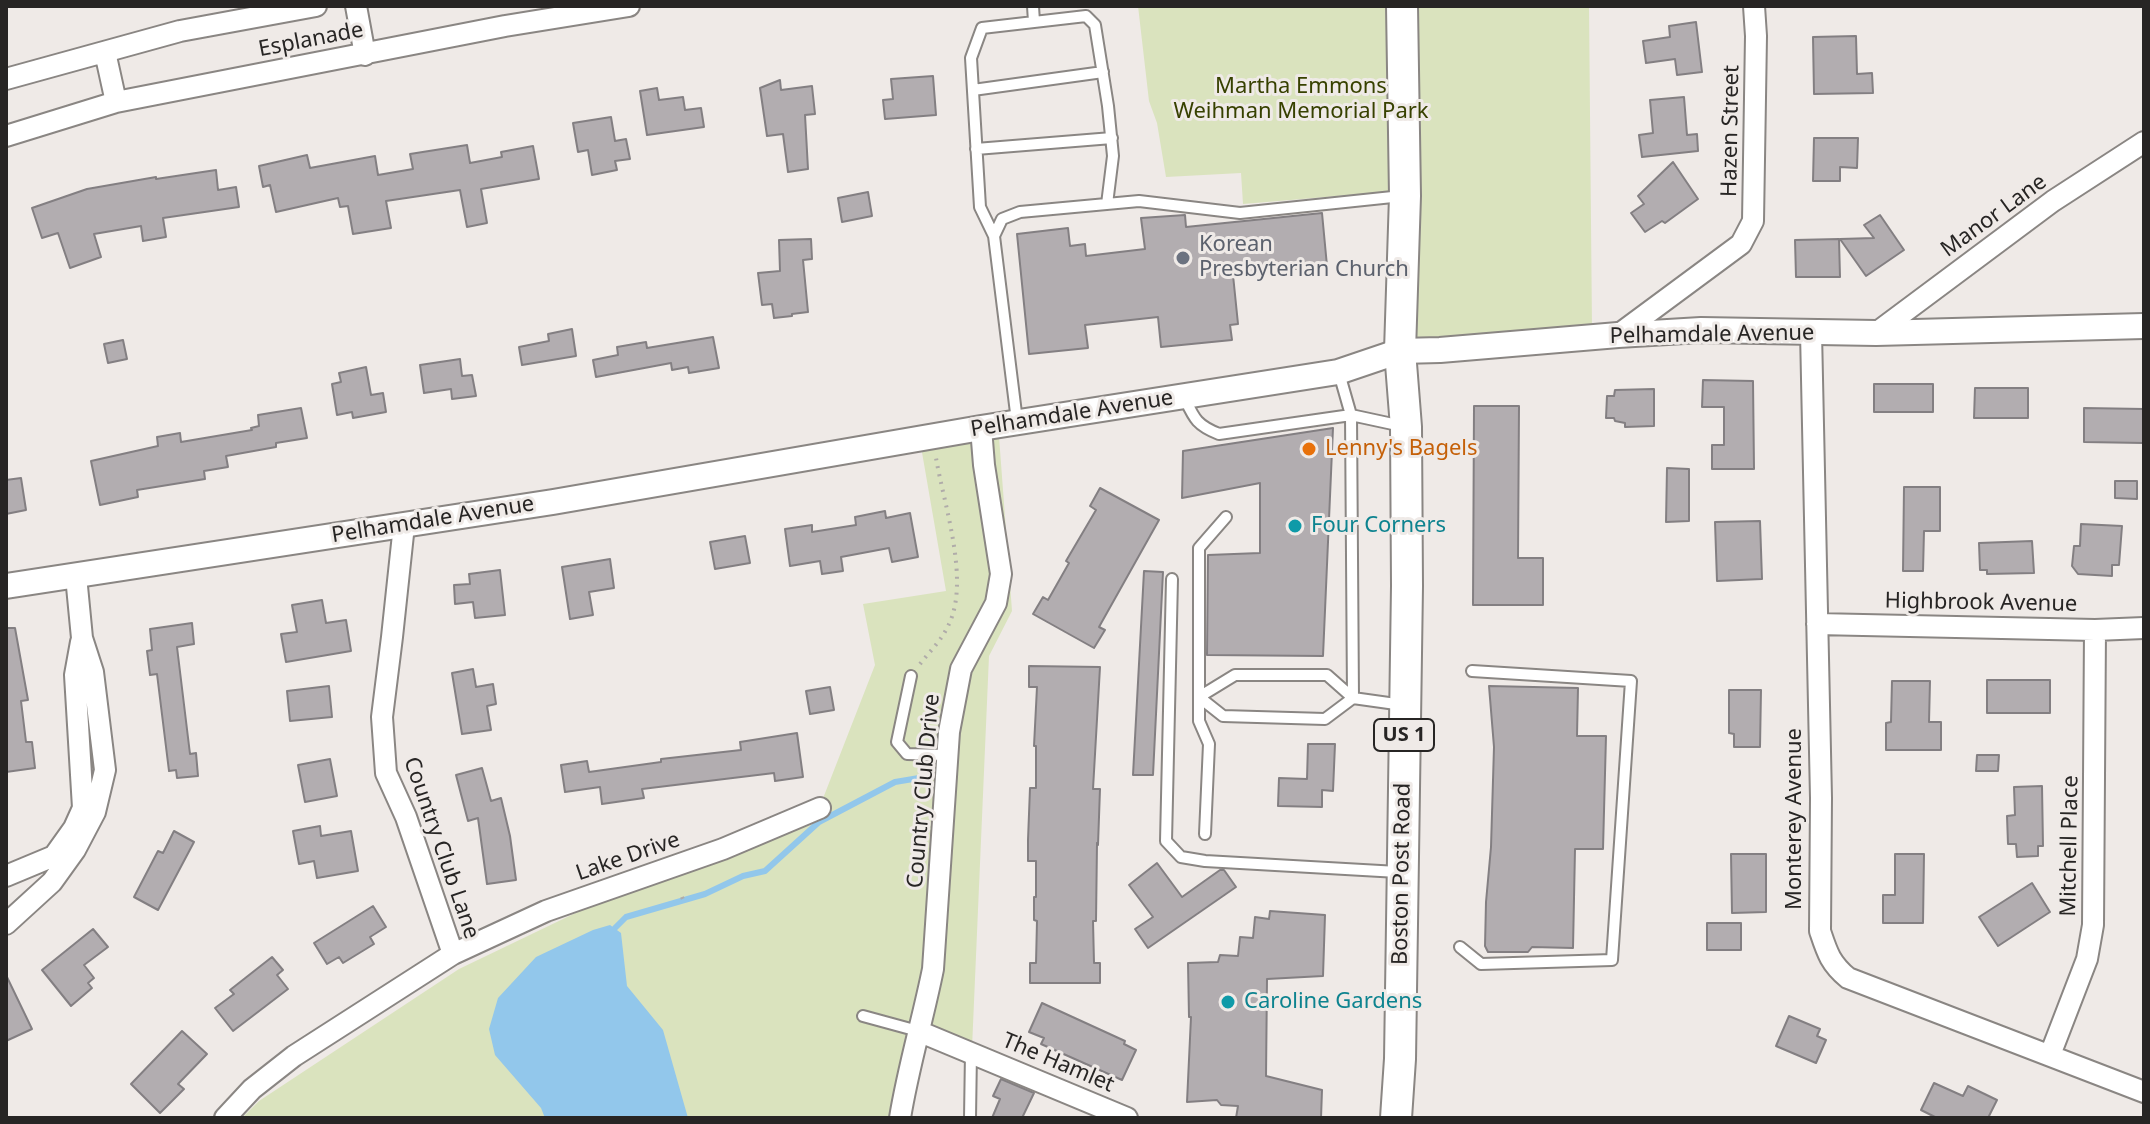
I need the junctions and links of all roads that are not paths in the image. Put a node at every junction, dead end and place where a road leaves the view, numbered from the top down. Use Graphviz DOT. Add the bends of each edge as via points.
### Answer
graph roads {
  1 [pos="316,6"];
  2 [pos="356,6"];
  3 [pos="629,6"];
  4 [pos="1033,6"];
  5 [pos="1402,6"];
  6 [pos="1754,6"];
  7 [pos="1034,22"];
  8 [pos="105,52"];
  9 [pos="365,55"];
  10 [pos="1103,72"];
  11 [pos="6,79"];
  12 [pos="973,90"];
  13 [pos="116,102"];
  14 [pos="6,136"];
  15 [pos="1112,138"];
  16 [pos="2144,142"];
  17 [pos="976,149"];
  18 [pos="1405,196"];
  19 [pos="1107,204"];
  20 [pos="994,236"];
  21 [pos="2144,326"];
  22 [pos="1811,332"];
  23 [pos="1876,333"];
  24 [pos="1618,335"];
  25 [pos="1400,351"];
  26 [pos="1338,372"];
  27 [pos="1183,397"];
  28 [pos="1351,415"];
  29 [pos="1017,423"];
  30 [pos="1406,427"];
  31 [pos="981,428"];
  32 [pos="1226,517"];
  33 [pos="404,525"];
  34 [pos="76,576"];
  35 [pos="1172,579"];
  36 [pos="6,586"];
  37 [pos="1817,624"];
  38 [pos="2144,628"];
  39 [pos="2095,630"];
  40 [pos="82,638"];
  41 [pos="1472,671"];
  42 [pos="911,676"];
  43 [pos="1199,697"];
  44 [pos="1353,698"];
  45 [pos="1405,705"];
  46 [pos="947,755"];
  47 [pos="820,808"];
  48 [pos="1205,834"];
  49 [pos="1402,872"];
  50 [pos="6,876"];
  51 [pos="6,924"];
  52 [pos="1460,947"];
  53 [pos="453,954"];
  54 [pos="863,1016"];
  55 [pos="918,1031"];
  56 [pos="971,1052"];
  57 [pos="2050,1055"];
  58 [pos="2144,1092"];
  59 [pos="225,1118"];
  60 [pos="900,1118"];
  61 [pos="970,1118"];
  62 [pos="1127,1118"];
  63 [pos="1396,1118"];
  1 -- 8 [label="street, Esplanade" via="180,31"];
  2 -- 9 [label="street"];
  3 -- 9 [label="street, Esplanade"];
  4 -- 7 [label="lane"];
  5 -- 18 [label="main road, Boston Post Road / US 1"];
  6 -- 24 [label="street, Hazen Street" via="1753,221 1741,244"];
  7 -- 10 [label="lane" via="1086,16 1095,25"];
  7 -- 12 [label="lane" via="982,28 971,58"];
  8 -- 11 [label="street, Esplanade"];
  8 -- 13 [label="street"];
  9 -- 13 [label="street, Esplanade"];
  10 -- 12 [label="lane"];
  10 -- 15 [label="lane"];
  12 -- 17 [label="lane"];
  13 -- 14 [label="street, Esplanade"];
  15 -- 17 [label="lane"];
  15 -- 19 [label="lane"];
  16 -- 23 [label="street, Manor Lane" via="2053,201"];
  17 -- 20 [label="lane" via="980,207"];
  18 -- 19 [label="lane" via="1240,213 1139,201"];
  18 -- 25 [label="main road, Boston Post Road / US 1"];
  19 -- 20 [label="lane" via="1020,212 1002,219"];
  20 -- 29 [label="lane"];
  21 -- 23 [label="street, Pelhamdale Avenue"];
  22 -- 23 [label="street, Pelhamdale Avenue"];
  22 -- 24 [label="street, Pelhamdale Avenue"];
  22 -- 37 [label="street, Monterey Avenue"];
  24 -- 25 [label="street, Pelhamdale Avenue"];
  25 -- 26 [label="street, Pelhamdale Avenue"];
  25 -- 30 [label="main road, Boston Post Road / US 1"];
  26 -- 27 [label="street, Pelhamdale Avenue"];
  26 -- 28 [label="lane"];
  27 -- 28 [label="lane" via="1202,427 1219,434"];
  27 -- 29 [label="street, Pelhamdale Avenue"];
  28 -- 30 [label="lane"];
  28 -- 44 [label="lane"];
  29 -- 31 [label="street, Pelhamdale Avenue"];
  30 -- 45 [label="main road, Boston Post Road / US 1"];
  31 -- 33 [label="street, Pelhamdale Avenue"];
  31 -- 46 [label="street, Country Club Drive" via="1001,574 996,603 961,669"];
  32 -- 43 [label="lane" via="1199,548"];
  33 -- 34 [label="street, Pelhamdale Avenue"];
  33 -- 53 [label="street, Country Club Lane" via="382,717 386,773"];
  34 -- 36 [label="street, Pelhamdale Avenue"];
  34 -- 40 [label="street"];
  35 -- 49 [label="lane" via="1166,841 1181,857 1205,861"];
  37 -- 39 [label="street, Highbrook Avenue"];
  37 -- 57 [label="street, Monterey Avenue" via="1820,931 1834,966 1862,984"];
  38 -- 39 [label="street, Highbrook Avenue"];
  39 -- 57 [label="street, Mitchell Place" via="2093,925 2087,959"];
  40 -- 50 [label="street" via="75,675 83,808 54,856"];
  40 -- 51 [label="street" via="93,672 105,770 95,812 52,882"];
  41 -- 52 [label="lane" via="1631,681 1612,960 1481,964"];
  42 -- 46 [label="lane" via="897,742 907,754"];
  43 -- 44 [label="lane" via="1223,716 1325,719"];
  43 -- 44 [label="lane" via="1235,675 1327,675"];
  43 -- 48 [label="lane" via="1199,721 1209,744"];
  44 -- 45 [label="lane"];
  45 -- 49 [label="main road, Boston Post Road / US 1"];
  46 -- 55 [label="street, Country Club Drive" via="933,969"];
  47 -- 53 [label="street, Lake Drive" via="723,849 546,911"];
  49 -- 63 [label="main road, Boston Post Road / US 1"];
  53 -- 59 [label="street, Country Club Lane" via="294,1056"];
  54 -- 55 [label="lane"];
  55 -- 56 [label="street, The Hamlet"];
  55 -- 60 [label="street, Country Club Drive"];
  56 -- 61 [label="lane, The Hamlet"];
  56 -- 62 [label="street, The Hamlet"];
  57 -- 58 [label="street, Monterey Avenue"];
}
